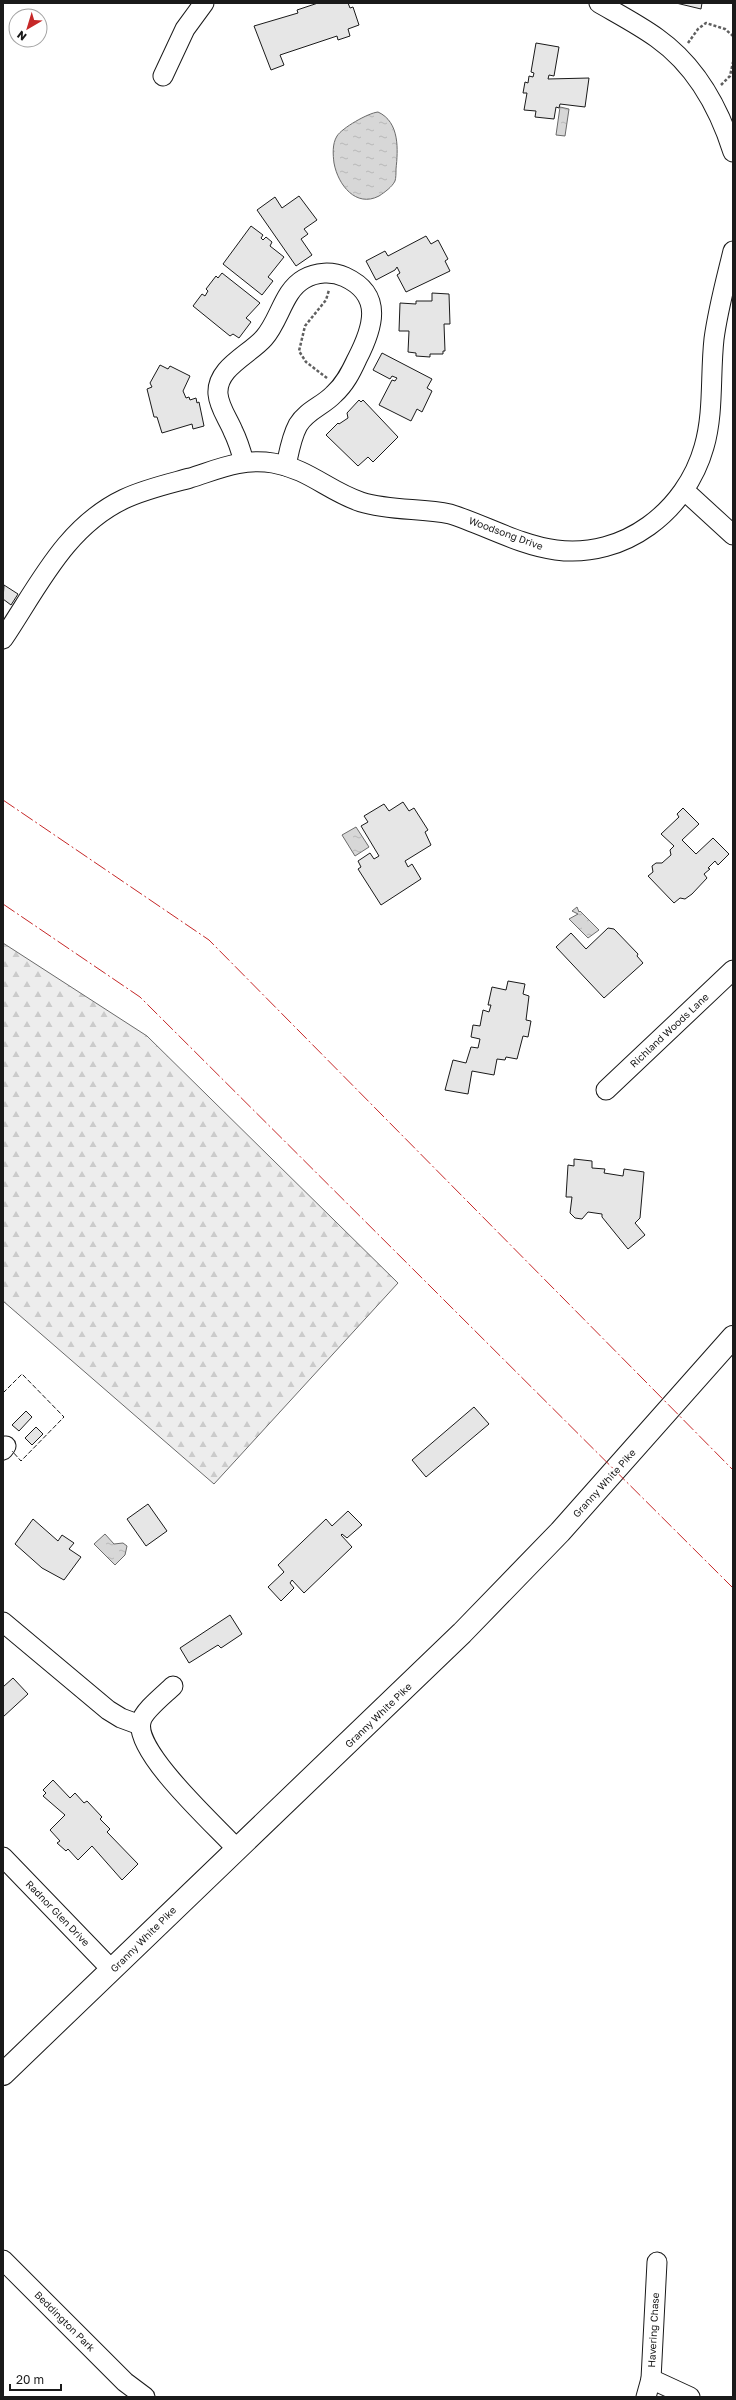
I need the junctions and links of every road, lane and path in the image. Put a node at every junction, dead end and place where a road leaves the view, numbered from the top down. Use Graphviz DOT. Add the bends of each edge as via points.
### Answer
graph roads {
  1 [pos="204,3"];
  2 [pos="599,3"];
  3 [pos="733,36"];
  4 [pos="677,55"];
  5 [pos="733,62"];
  6 [pos="163,76"];
  7 [pos="707,93"];
  8 [pos="733,152"];
  9 [pos="733,251"];
  10 [pos="332,273"];
  11 [pos="340,388"];
  12 [pos="244,462"];
  13 [pos="286,466"];
  14 [pos="685,491"];
  15 [pos="733,535"];
  16 [pos="3,639"];
  17 [pos="733,970"];
  18 [pos="606,1090"];
  19 [pos="733,1337"];
  20 [pos="3,1622"];
  21 [pos="173,1686"];
  22 [pos="140,1724"];
  23 [pos="237,1849"];
  24 [pos="3,1857"];
  25 [pos="112,1970"];
  26 [pos="3,2074"];
  27 [pos="3,2260"];
  28 [pos="657,2262"];
  29 [pos="651,2379"];
  30 [pos="145,2397"];
  31 [pos="646,2397"];
  32 [pos="690,2397"];
  1 -- 6 [label="street" via="186,29"];
  2 -- 4 [label="street" via="654,36"];
  3 -- 4 [label="path" via="725,29 706,23"];
  4 -- 7 [label="street"];
  5 -- 7 [label="path" via="727,80"];
  7 -- 8 [label="street"];
  9 -- 14 [label="street, Woodsong Drive" via="716,327 708,433 697,468"];
  10 -- 11 [label="path" via="328,296 305,326 299,351 306,362"];
  10 -- 11 [label="street" via="347,278 362,288 370,302 372,316 371,328 364,347"];
  10 -- 12 [label="street" via="312,275 297,284 291,290 270,331 258,345 230,367 220,382 219,400"];
  11 -- 13 [label="street" via="298,425 291,441"];
  12 -- 13 [label="street, Woodsong Drive"];
  12 -- 16 [label="street, Woodsong Drive" via="223,466 125,499 92,519 59,552"];
  13 -- 14 [label="street, Woodsong Drive" via="314,476 361,502 450,514 534,545 558,550 593,549 631,537 661,517"];
  14 -- 15 [label="street"];
  17 -- 18 [label="street, Richland Woods Lane"];
  19 -- 23 [label="main road, Granny White Pike" via="520,1574 366,1728"];
  20 -- 22 [label="street" via="108,1710 121,1718"];
  21 -- 22 [label="street" via="143,1716"];
  22 -- 23 [label="street" via="148,1747 162,1769"];
  23 -- 25 [label="main road, Granny White Pike"];
  24 -- 25 [label="street, Radnor Glen Drive"];
  25 -- 26 [label="main road, Granny White Pike"];
  27 -- 30 [label="street, Beddington Park" via="125,2382"];
  28 -- 29 [label="street, Havering Chase"];
  29 -- 31 [label="street, Havering Chase"];
  29 -- 32 [label="street"];
}
